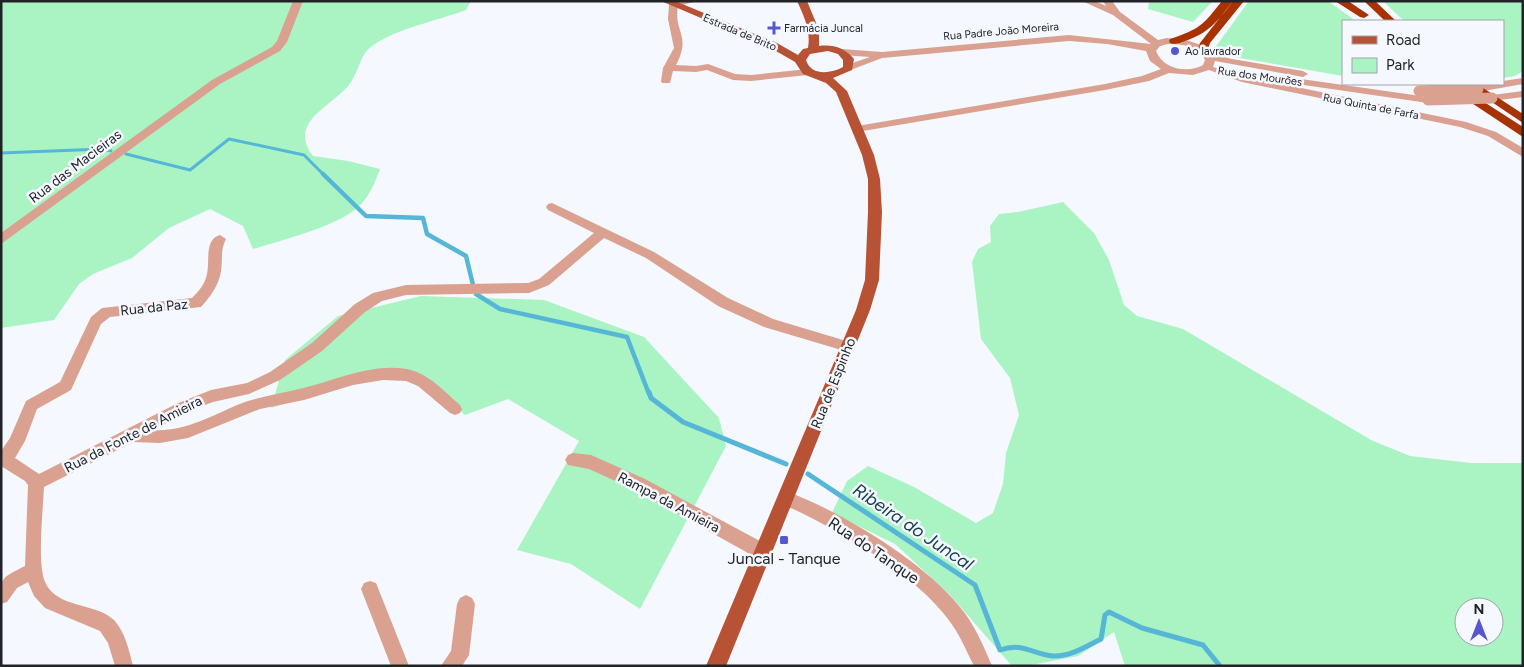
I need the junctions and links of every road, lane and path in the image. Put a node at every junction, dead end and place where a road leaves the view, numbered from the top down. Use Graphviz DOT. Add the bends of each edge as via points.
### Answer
graph roads {
  1 [pos="298,1"];
  2 [pos="694,1"];
  3 [pos="802,1"];
  4 [pos="1086,1"];
  5 [pos="1107,1"];
  6 [pos="1228,1"];
  7 [pos="1239,1"];
  8 [pos="1340,1"];
  9 [pos="1352,1"];
  10 [pos="1369,1"];
  11 [pos="670,3"];
  12 [pos="1117,14"];
  13 [pos="1368,18"];
  14 [pos="1390,20"];
  15 [pos="815,31"];
  16 [pos="1174,41"];
  17 [pos="1154,46"];
  18 [pos="838,50"];
  19 [pos="1206,53"];
  20 [pos="882,55"];
  21 [pos="805,59"];
  22 [pos="668,68"];
  23 [pos="1170,69"];
  24 [pos="846,70"];
  25 [pos="1209,70"];
  26 [pos="821,76"];
  27 [pos="1342,80"];
  28 [pos="666,81"];
  29 [pos="1373,85"];
  30 [pos="1451,85"];
  31 [pos="1472,85"];
  32 [pos="1522,86"];
  33 [pos="841,91"];
  34 [pos="167,117"];
  35 [pos="1523,119"];
  36 [pos="857,129"];
  37 [pos="1523,133"];
  38 [pos="1523,153"];
  39 [pos="552,207"];
  40 [pos="602,233"];
  41 [pos="220,239"];
  42 [pos="1,240"];
  43 [pos="848,347"];
  44 [pos="455,409"];
  45 [pos="132,435"];
  46 [pos="3,459"];
  47 [pos="573,460"];
  48 [pos="36,483"];
  49 [pos="786,498"];
  50 [pos="763,552"];
  51 [pos="33,570"];
  52 [pos="370,589"];
  53 [pos="1,596"];
  54 [pos="466,604"];
  55 [pos="124,666"];
  56 [pos="400,666"];
  57 [pos="450,666"];
  58 [pos="716,666"];
  59 [pos="983,666"];
  1 -- 34 [label="street" via="282,42 276,49 216,82"];
  2 -- 11 [label="street"];
  3 -- 15 [label="main road"];
  4 -- 12 [label="street"];
  5 -- 12 [label="street"];
  6 -- 16 [label="highway" via="1198,33"];
  7 -- 19 [label="highway" via="1206,43"];
  8 -- 13 [label="highway"];
  9 -- 13 [label="highway"];
  10 -- 14 [label="highway"];
  11 -- 21 [label="main road, Estrada de Brito"];
  11 -- 22 [label="street" via="678,52"];
  12 -- 17 [label="street"];
  15 -- 18 [label="main road"];
  15 -- 21 [label="main road" via="816,39"];
  16 -- 17 [label="street, Rua Padre João Moreira"];
  16 -- 19 [label="street, Rua dos Mourões" via="1192,45"];
  17 -- 20 [label="street, Rua Padre João Moreira" via="1059,38"];
  17 -- 23 [label="street" via="1151,54 1154,60"];
  18 -- 20 [label="street, Rua Padre João Moreira"];
  18 -- 21 [label="main road"];
  18 -- 24 [label="main road" via="849,59"];
  19 -- 25 [label="street"];
  19 -- 27 [label="street, Rua dos Mourões" via="1231,62"];
  20 -- 24 [label="street, Rua Padre João Moreira"];
  21 -- 22 [label="street" via="782,74 751,78 733,76 708,66"];
  21 -- 26 [label="main road, Estrada de Brito"];
  22 -- 28 [label="street"];
  23 -- 25 [label="street" via="1191,73"];
  23 -- 36 [label="street" via="1145,79 1105,87"];
  24 -- 26 [label="main road"];
  24 -- 33 [label="main road"];
  25 -- 32 [label="street, Rua dos Mourões, bridge" via="1243,72 1428,100 1471,100"];
  25 -- 38 [label="street, Rua Quinta de Farfa" via="1462,124 1492,134"];
  26 -- 33 [label="main road"];
  29 -- 32 [label="street, Rua dos Mourões, bridge" via="1461,91"];
  30 -- 37 [label="highway"];
  31 -- 35 [label="highway"];
  33 -- 36 [label="main road, Rua de Espinho"];
  34 -- 42 [label="street, Rua das Macieiras"];
  36 -- 43 [label="main road, Rua de Espinho" via="874,180 874,239 872,280"];
  39 -- 40 [label="street"];
  40 -- 43 [label="street" via="650,255 723,302 768,323"];
  40 -- 45 [label="street, Rua da Fonte de Amieira" via="544,282 529,288 406,290 378,297 360,308 317,347 275,376 249,388 211,396 181,408"];
  41 -- 46 [label="street, Rua da Paz" via="214,249 215,267 207,290 196,302 107,312 96,321 66,386 31,406 17,441"];
  43 -- 49 [label="main road, Rua de Espinho"];
  44 -- 45 [label="street" via="423,382 406,375 383,374 258,403 188,432 160,437"];
  45 -- 48 [label="street, Rua da Fonte de Amieira"];
  46 -- 48 [label="street" via="31,476"];
  47 -- 50 [label="street, Rampa da Amieira" via="592,462 639,484"];
  48 -- 51 [label="street"];
  49 -- 50 [label="main road, Rua de Espinho"];
  49 -- 59 [label="street, Rua do Tanque" via="810,508 884,553 926,584 952,610"];
  50 -- 58 [label="main road, Rua de Espinho"];
  51 -- 53 [label="street" via="11,582"];
  51 -- 55 [label="street" via="42,596 55,605 106,625 114,634"];
  52 -- 56 [label="street"];
  54 -- 57 [label="street" via="460,655"];
}
